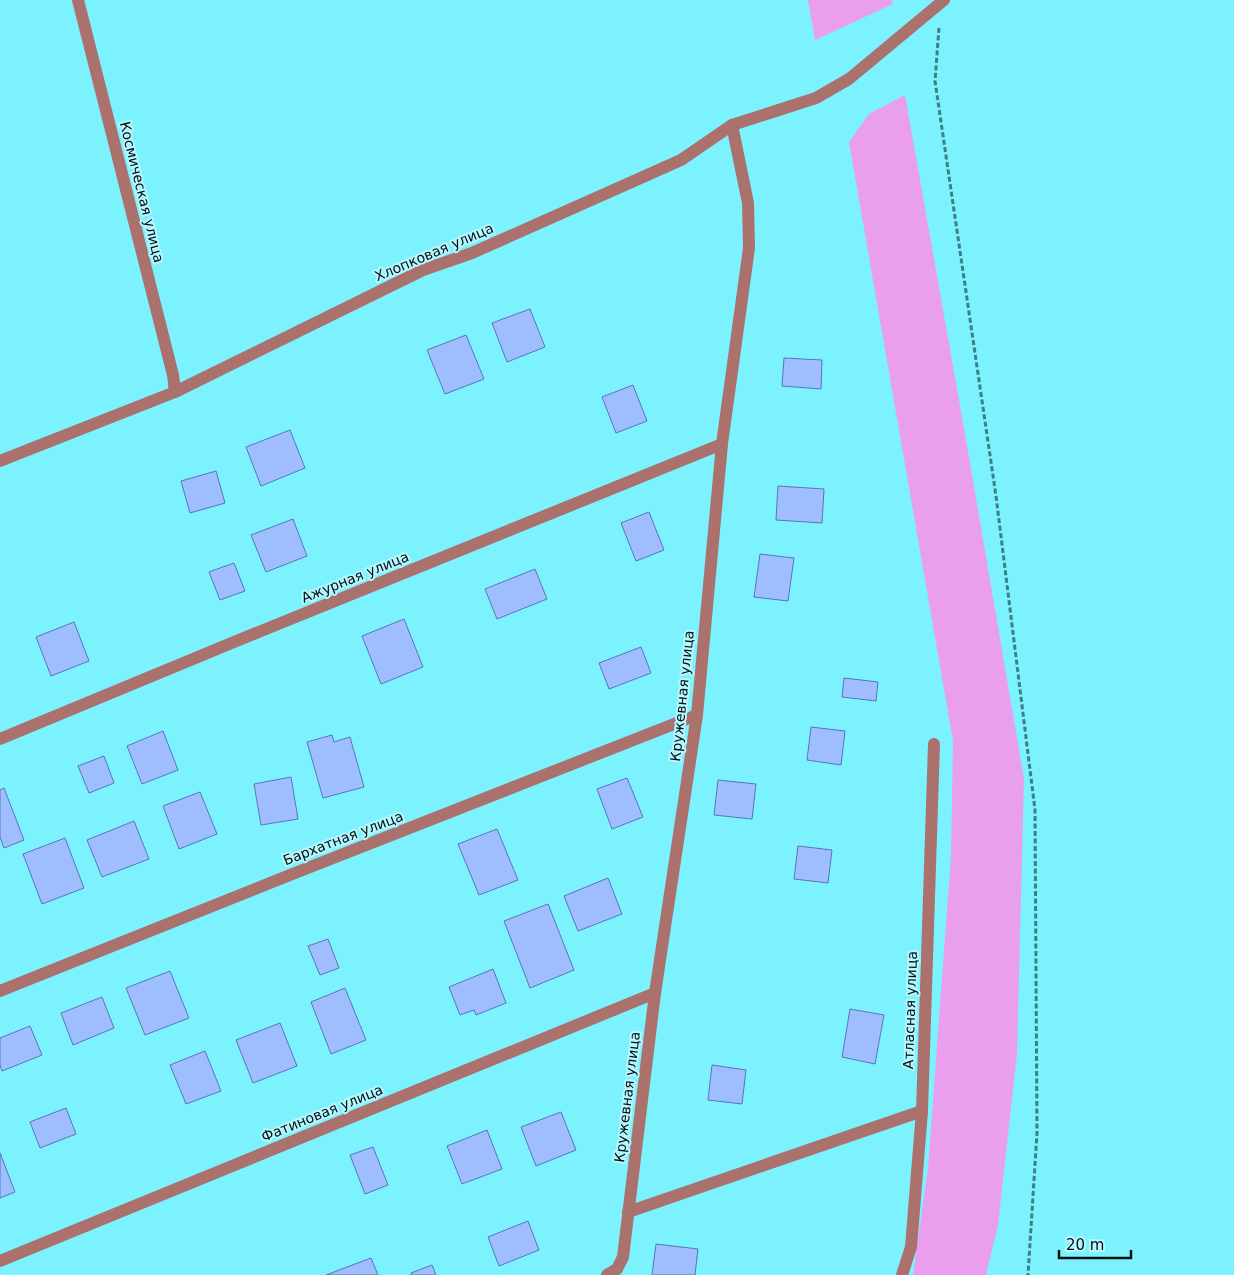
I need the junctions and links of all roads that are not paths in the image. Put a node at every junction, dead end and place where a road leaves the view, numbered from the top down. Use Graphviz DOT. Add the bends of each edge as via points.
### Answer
graph roads {
  1 [pos="78,0"];
  2 [pos="942,1"];
  3 [pos="732,125"];
  4 [pos="176,392"];
  5 [pos="722,444"];
  6 [pos="0,461"];
  7 [pos="697,715"];
  8 [pos="0,739"];
  9 [pos="934,744"];
  10 [pos="0,991"];
  11 [pos="655,993"];
  12 [pos="922,1111"];
  13 [pos="628,1212"];
  14 [pos="0,1261"];
  15 [pos="612,1272"];
  16 [pos="902,1275"];
  1 -- 4 [label="street, Космическая улица"];
  2 -- 3 [label="street, Хлопковая улица" via="849,79 816,98"];
  3 -- 4 [label="street, Хлопковая улица" via="681,160 472,253 424,270"];
  3 -- 5 [label="street, Кружевная улица" via="748,203 749,248"];
  4 -- 6 [label="street, Хлопковая улица"];
  5 -- 7 [label="street, Кружевная улица"];
  5 -- 8 [label="street, Ажурная улица"];
  7 -- 10 [label="street, Бархатная улица"];
  7 -- 11 [label="street, Кружевная улица"];
  9 -- 12 [label="street, Атласная улица"];
  11 -- 13 [label="street, Кружевная улица"];
  11 -- 14 [label="street, Фатиновая улица"];
  12 -- 13 [label="street"];
  12 -- 16 [label="street, Атласная улица" via="911,1246"];
  13 -- 15 [label="street, Кружевная улица" via="623,1257"];
}
